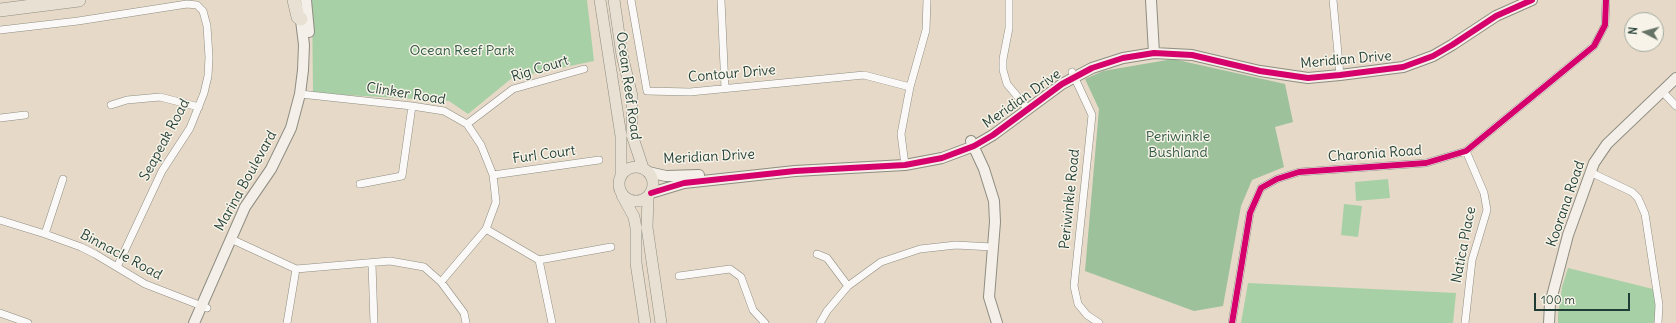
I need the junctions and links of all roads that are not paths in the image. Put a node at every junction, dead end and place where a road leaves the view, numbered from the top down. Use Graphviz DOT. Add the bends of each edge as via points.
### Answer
graph roads {
  1 [pos="79,0"];
  2 [pos="294,0"];
  3 [pos="298,0"];
  4 [pos="306,0"];
  5 [pos="600,0"];
  6 [pos="614,0"];
  7 [pos="631,0"];
  8 [pos="721,0"];
  9 [pos="927,0"];
  10 [pos="1009,0"];
  11 [pos="1151,0"];
  12 [pos="1157,0"];
  13 [pos="1333,0"];
  14 [pos="1532,0"];
  15 [pos="1606,0"];
  16 [pos="1516,2"];
  17 [pos="0,10"];
  18 [pos="301,19"];
  19 [pos="0,30"];
  20 [pos="1157,50"];
  21 [pos="584,70"];
  22 [pos="1340,73"];
  23 [pos="1074,74"];
  24 [pos="1676,78"];
  25 [pos="910,87"];
  26 [pos="1676,87"];
  27 [pos="725,88"];
  28 [pos="1665,94"];
  29 [pos="303,95"];
  30 [pos="111,105"];
  31 [pos="412,106"];
  32 [pos="1676,106"];
  33 [pos="199,107"];
  34 [pos="1025,107"];
  35 [pos="25,115"];
  36 [pos="0,118"];
  37 [pos="467,124"];
  38 [pos="973,144"];
  39 [pos="1466,151"];
  40 [pos="599,160"];
  41 [pos="904,162"];
  42 [pos="646,170"];
  43 [pos="1592,173"];
  44 [pos="493,175"];
  45 [pos="621,176"];
  46 [pos="63,179"];
  47 [pos="360,184"];
  48 [pos="622,195"];
  49 [pos="650,195"];
  50 [pos="0,220"];
  51 [pos="486,229"];
  52 [pos="44,234"];
  53 [pos="233,240"];
  54 [pos="611,247"];
  55 [pos="992,247"];
  56 [pos="817,254"];
  57 [pos="538,260"];
  58 [pos="372,264"];
  59 [pos="117,267"];
  60 [pos="296,269"];
  61 [pos="679,276"];
  62 [pos="441,282"];
  63 [pos="848,286"];
  64 [pos="204,307"];
  65 [pos="0,313"];
  66 [pos="28,323"];
  67 [pos="194,323"];
  68 [pos="200,323"];
  69 [pos="286,323"];
  70 [pos="374,323"];
  71 [pos="466,323"];
  72 [pos="552,323"];
  73 [pos="645,323"];
  74 [pos="661,323"];
  75 [pos="765,323"];
  76 [pos="820,323"];
  77 [pos="997,323"];
  78 [pos="1099,323"];
  79 [pos="1232,323"];
  80 [pos="1465,323"];
  81 [pos="1549,323"];
  82 [pos="1555,323"];
  83 [pos="1658,323"];
  1 -- 17 [label="highway"];
  2 -- 18 [label="highway" via="298,17"];
  3 -- 18 [label="street, Marina Boulevard"];
  4 -- 29 [label="street, Marina Boulevard" via="310,51"];
  5 -- 45 [label="main road, Ocean Reef Road" via="621,136"];
  6 -- 42 [label="main road, Ocean Reef Road" via="622,55 632,96 632,135"];
  7 -- 27 [label="street, Contour Drive" via="647,91 690,92"];
  8 -- 27 [label="street"];
  9 -- 25 [label="street" via="926,30"];
  10 -- 34 [label="street" via="1010,28 1003,70 1007,84"];
  11 -- 20 [label="street"];
  12 -- 20 [label="street"];
  13 -- 22 [label="street"];
  14 -- 16 [label="street, Meridian Drive"];
  15 -- 39 [label="street, Charonia Road" via="1605,25 1594,46"];
  16 -- 22 [label="street, Meridian Drive" via="1433,56 1403,67"];
  18 -- 29 [label="street, Marina Boulevard" via="304,54"];
  19 -- 33 [label="street, Seapeak Road" via="187,4 197,5 203,11 209,57 207,84"];
  20 -- 22 [label="street, Meridian Drive" via="1288,76 1308,78"];
  20 -- 23 [label="street, Meridian Drive"];
  21 -- 37 [label="street, Rig Court" via="514,89"];
  23 -- 34 [label="street, Meridian Drive"];
  23 -- 78 [label="street, Periwinkle Road" via="1092,115 1074,286 1078,304 1087,315"];
  24 -- 28 [label="street, Koorana Road"];
  25 -- 27 [label="street, Contour Drive" via="864,75"];
  25 -- 41 [label="street" via="901,134"];
  26 -- 28 [label="street, Koorana Road"];
  28 -- 32 [label="street"];
  28 -- 43 [label="street, Koorana Road" via="1611,148"];
  29 -- 31 [label="street, Clinker Road"];
  29 -- 53 [label="street, Marina Boulevard" via="282,147 246,207"];
  30 -- 33 [label="street" via="127,100 160,97"];
  31 -- 37 [label="street, Clinker Road" via="444,112"];
  31 -- 47 [label="street" via="402,176"];
  33 -- 59 [label="street, Seapeak Road" via="190,128 162,172"];
  34 -- 38 [label="street, Meridian Drive"];
  35 -- 36 [label="street"];
  37 -- 44 [label="street, Clinker Road" via="481,144"];
  38 -- 41 [label="street, Meridian Drive"];
  38 -- 55 [label="street" via="994,201"];
  39 -- 79 [label="street, Charonia Road" via="1426,163 1299,172 1277,179 1261,188 1250,213"];
  39 -- 80 [label="street, Natica Place" via="1484,193 1487,210 1472,260"];
  40 -- 44 [label="street, Furl Court"];
  41 -- 42 [label="street, Meridian Drive" via="813,164 677,176 661,175"];
  41 -- 49 [label="street, Meridian Drive" via="684,183"];
  42 -- 45 [label="main road" via="633,167"];
  42 -- 49 [label="main road" via="653,182"];
  43 -- 81 [label="street, Koorana Road" via="1568,235 1550,304"];
  43 -- 82 [label="street, Koorana Road" via="1555,306"];
  43 -- 83 [label="street" via="1632,192 1638,198 1645,214 1659,305"];
  44 -- 51 [label="street, Clinker Road" via="496,202"];
  45 -- 48 [label="main road" via="619,186"];
  46 -- 52 [label="street"];
  48 -- 49 [label="main road" via="632,201 643,200"];
  48 -- 73 [label="main road" via="634,217 636,228 636,263"];
  49 -- 74 [label="main road" via="647,227"];
  50 -- 52 [label="street, Binnacle Road"];
  51 -- 57 [label="street"];
  51 -- 62 [label="street, Clinker Road"];
  52 -- 59 [label="street, Binnacle Road" via="96,254"];
  53 -- 60 [label="street"];
  53 -- 64 [label="street, Marina Boulevard"];
  54 -- 57 [label="street"];
  55 -- 63 [label="street" via="956,245 920,249 881,262"];
  55 -- 77 [label="street" via="989,297"];
  56 -- 63 [label="street" via="827,258"];
  57 -- 72 [label="street"];
  58 -- 60 [label="street"];
  58 -- 62 [label="street" via="390,261 424,267"];
  58 -- 70 [label="street"];
  59 -- 64 [label="street, Binnacle Road" via="145,284"];
  60 -- 69 [label="street"];
  61 -- 75 [label="street" via="730,269 740,277 753,310"];
  62 -- 71 [label="street" via="464,314"];
  63 -- 76 [label="street"];
  64 -- 67 [label="street, Marina Boulevard"];
  64 -- 68 [label="street, Marina Boulevard"];
  65 -- 66 [label="street"];
}
